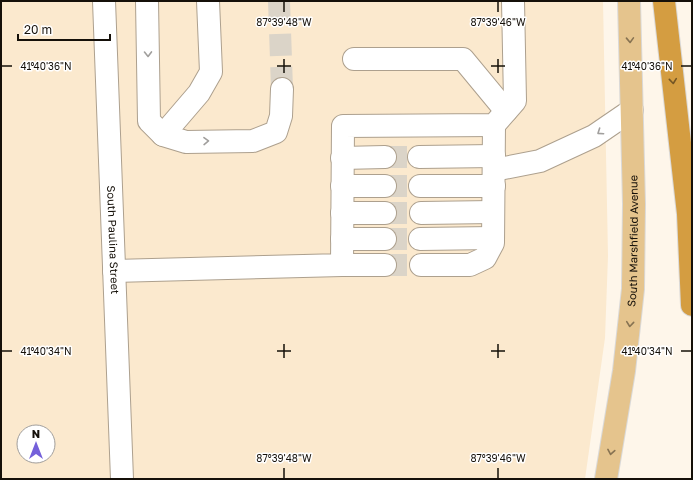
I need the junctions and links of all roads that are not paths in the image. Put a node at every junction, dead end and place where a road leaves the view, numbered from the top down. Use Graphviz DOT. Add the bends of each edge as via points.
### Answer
graph roads {
  1 [pos="104,1"];
  2 [pos="147,1"];
  3 [pos="208,1"];
  4 [pos="513,1"];
  5 [pos="629,1"];
  6 [pos="664,1"];
  7 [pos="354,58"];
  8 [pos="282,89"];
  9 [pos="632,110"];
  10 [pos="500,118"];
  11 [pos="164,135"];
  12 [pos="384,157"];
  13 [pos="419,157"];
  14 [pos="342,158"];
  15 [pos="494,171"];
  16 [pos="342,186"];
  17 [pos="385,186"];
  18 [pos="420,186"];
  19 [pos="493,212"];
  20 [pos="342,213"];
  21 [pos="385,213"];
  22 [pos="421,213"];
  23 [pos="342,238"];
  24 [pos="385,238"];
  25 [pos="420,238"];
  26 [pos="493,238"];
  27 [pos="342,265"];
  28 [pos="385,265"];
  29 [pos="422,265"];
  30 [pos="114,271"];
  31 [pos="692,305"];
  32 [pos="122,479"];
  33 [pos="606,479"];
  1 -- 30 [label="street, South Paulina Street"];
  2 -- 11 [label="street, one-way" via="149,121"];
  3 -- 11 [label="street" via="211,72 199,93"];
  4 -- 10 [label="street" via="515,101"];
  5 -- 9 [label="main road, South Marshfield Avenue, one-way"];
  6 -- 31 [label="highway, one-way" via="688,214"];
  7 -- 10 [label="street" via="463,58"];
  11 -- 8 [label="street, one-way" via="186,142 253,141 276,132 281,116"];
  9 -- 15 [label="street, one-way" via="594,136 540,161"];
  9 -- 33 [label="main road, South Marshfield Avenue, one-way" via="633,289 624,371"];
  10 -- 14 [label="street" via="343,126"];
  10 -- 15 [label="street"];
  12 -- 14 [label="street"];
  13 -- 15 [label="street"];
  14 -- 16 [label="street"];
  15 -- 18 [label="street"];
  15 -- 19 [label="street"];
  16 -- 17 [label="street"];
  16 -- 20 [label="street"];
  19 -- 22 [label="street"];
  19 -- 26 [label="street"];
  20 -- 21 [label="street"];
  20 -- 23 [label="street"];
  23 -- 24 [label="street"];
  23 -- 27 [label="street"];
  25 -- 26 [label="street"];
  26 -- 29 [label="street" via="493,243 484,258 470,265"];
  27 -- 28 [label="street"];
  27 -- 30 [label="street"];
  30 -- 32 [label="street, South Paulina Street"];
}
